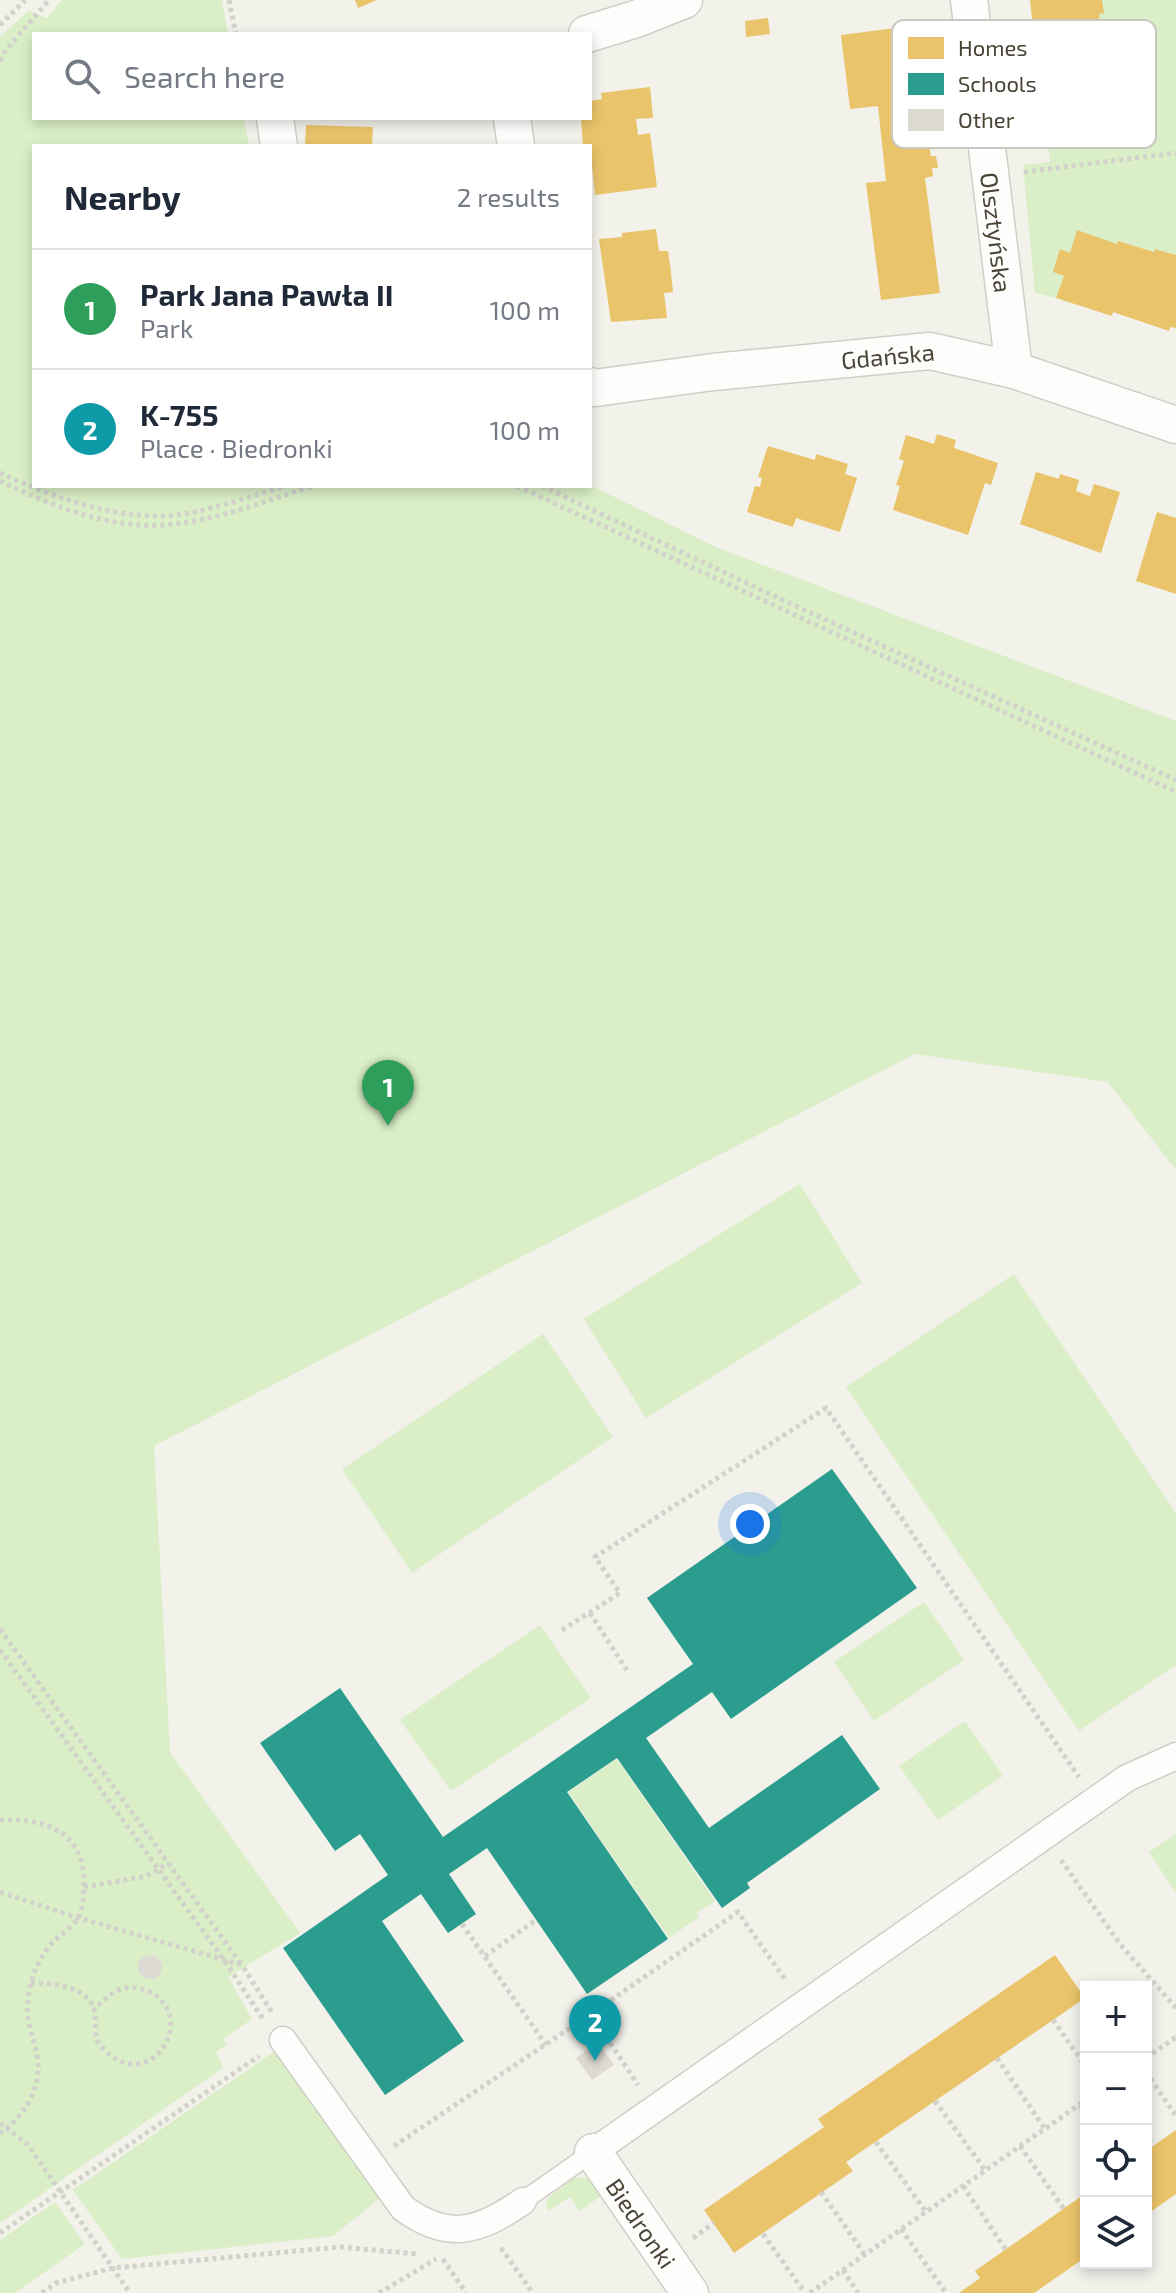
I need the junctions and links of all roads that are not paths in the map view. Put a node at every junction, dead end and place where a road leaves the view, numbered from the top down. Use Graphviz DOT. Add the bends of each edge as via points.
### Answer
graph roads {
  1 [pos="684,0"];
  2 [pos="969,0"];
  3 [pos="971,20"];
  4 [pos="592,32"];
  5 [pos="275,120"];
  6 [pos="512,120"];
  7 [pos="279,144"];
  8 [pos="516,144"];
  9 [pos="987,148"];
  10 [pos="1014,370"];
  11 [pos="592,387"];
  12 [pos="1176,425"];
  13 [pos="1176,1756"];
  14 [pos="283,2040"];
  15 [pos="593,2152"];
  16 [pos="523,2201"];
  17 [pos="690,2293"];
  1 -- 4 [label="street"];
  2 -- 3 [label="street, Olsztyńska"];
  5 -- 7 [label="street"];
  6 -- 8 [label="street"];
  9 -- 10 [label="street, Olsztyńska"];
  10 -- 11 [label="street, Gdańska" via="930,351"];
  10 -- 12 [label="street, Gdańska"];
  13 -- 15 [label="street" via="1127,1778"];
  14 -- 16 [label="street" via="403,2208 415,2217 463,2230 485,2224"];
  15 -- 16 [label="lane"];
  15 -- 17 [label="street, Biedronki"];
}
